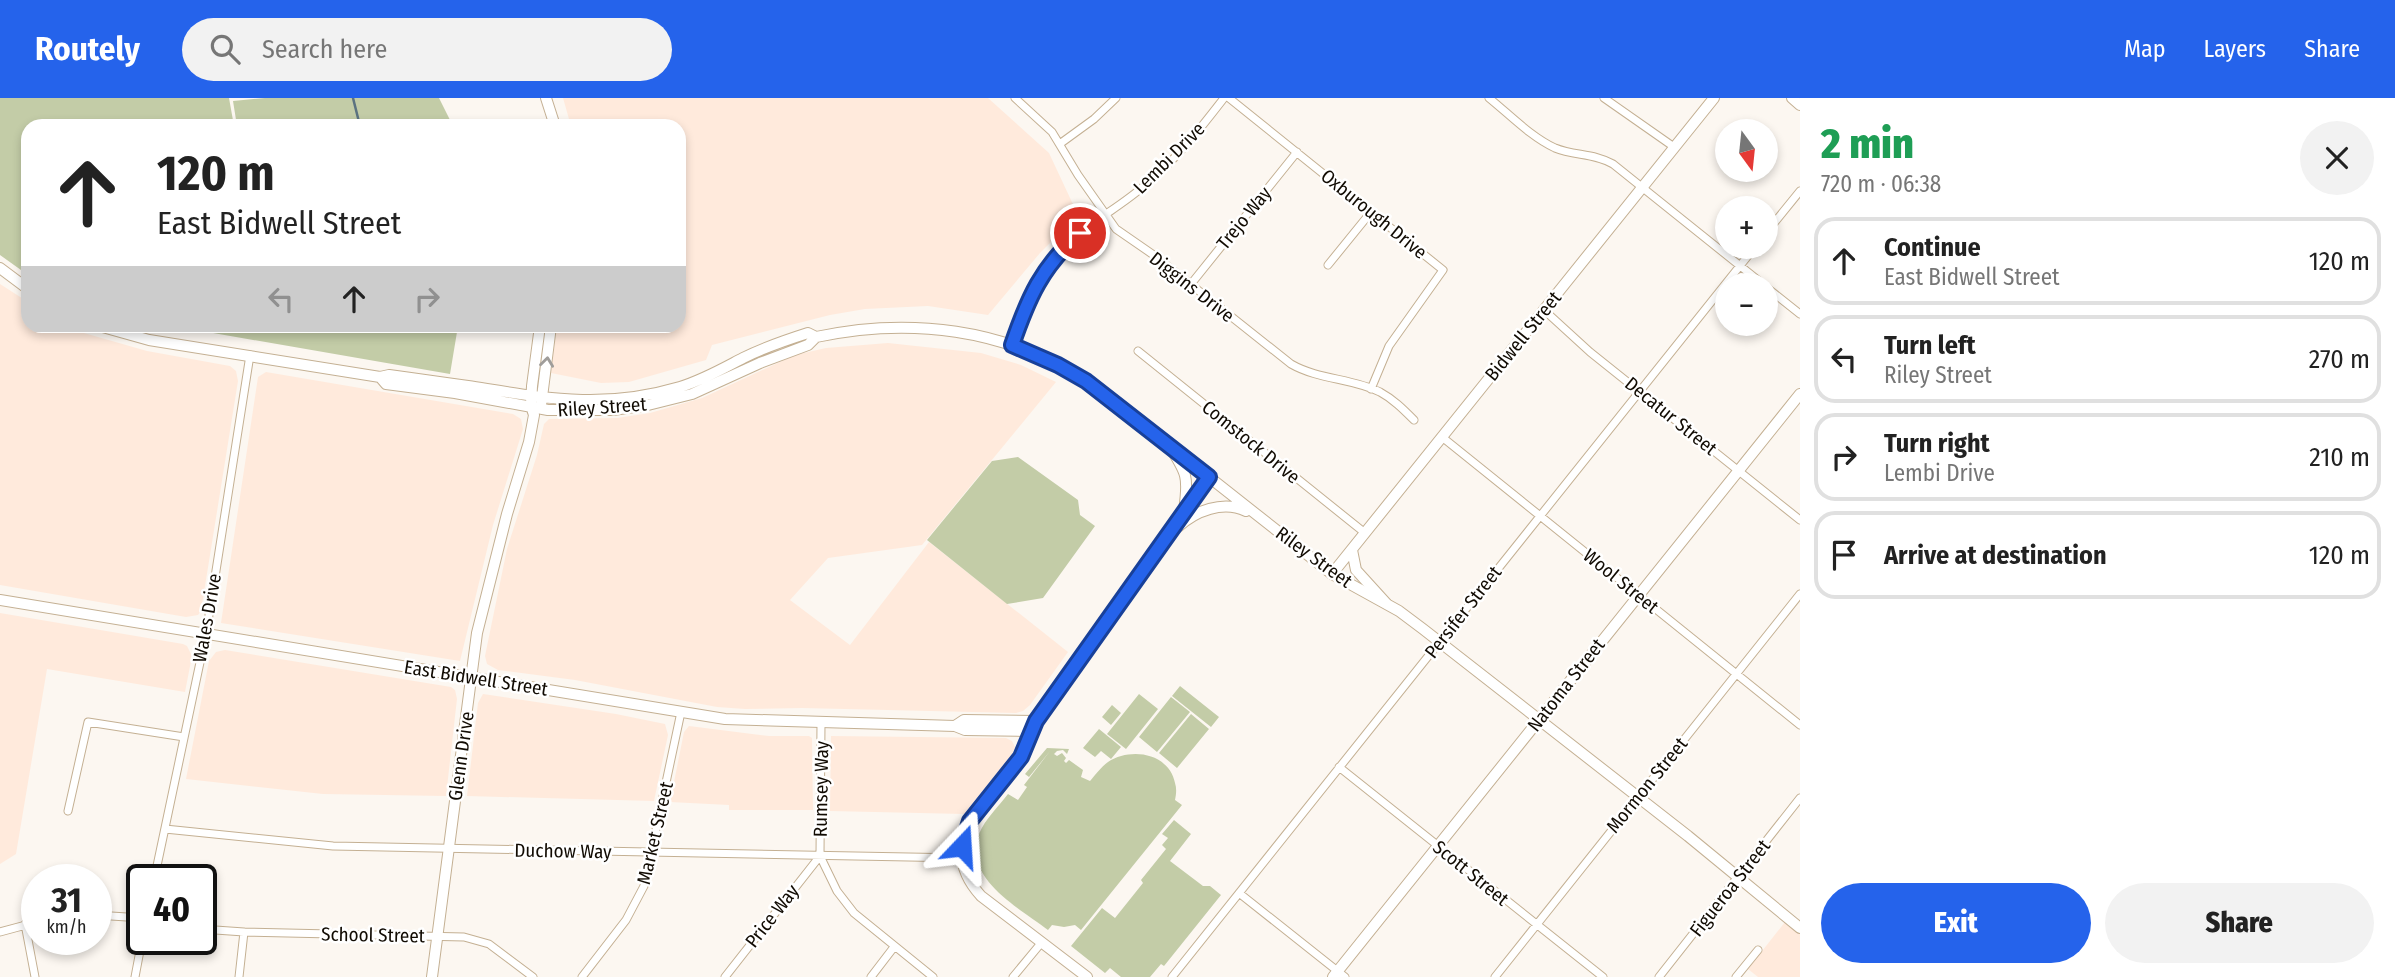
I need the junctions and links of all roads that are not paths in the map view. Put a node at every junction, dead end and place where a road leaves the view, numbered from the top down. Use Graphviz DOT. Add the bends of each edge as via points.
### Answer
graph roads {
  1 [pos="546,98"];
  2 [pos="1015,98"];
  3 [pos="1116,98"];
  4 [pos="1227,98"];
  5 [pos="1489,98"];
  6 [pos="1604,98"];
  7 [pos="1714,98"];
  8 [pos="1792,98"];
  9 [pos="1800,105"];
  10 [pos="553,119"];
  11 [pos="1061,143"];
  12 [pos="1674,148"];
  13 [pos="1297,152"];
  14 [pos="1643,188"];
  15 [pos="1800,191"];
  16 [pos="1371,212"];
  17 [pos="1105,216"];
  18 [pos="1778,218"];
  19 [pos="1745,259"];
  20 [pos="1328,265"];
  21 [pos="1739,266"];
  22 [pos="1,270"];
  23 [pos="1748,273"];
  24 [pos="21,284"];
  25 [pos="1191,284"];
  26 [pos="1778,296"];
  27 [pos="1544,310"];
  28 [pos="1800,314"];
  29 [pos="124,333"];
  30 [pos="540,333"];
  31 [pos="550,333"];
  32 [pos="816,337"];
  33 [pos="792,338"];
  34 [pos="1012,345"];
  35 [pos="1138,351"];
  36 [pos="250,355"];
  37 [pos="741,372"];
  38 [pos="1371,389"];
  39 [pos="1639,391"];
  40 [pos="1800,394"];
  41 [pos="536,405"];
  42 [pos="1413,420"];
  43 [pos="1442,437"];
  44 [pos="1168,444"];
  45 [pos="1738,470"];
  46 [pos="1209,477"];
  47 [pos="1184,513"];
  48 [pos="1539,516"];
  49 [pos="1800,520"];
  50 [pos="1265,522"];
  51 [pos="1365,533"];
  52 [pos="1163,542"];
  53 [pos="1352,550"];
  54 [pos="1332,574"];
  55 [pos="1800,594"];
  56 [pos="1638,595"];
  57 [pos="0,600"];
  58 [pos="1388,605"];
  59 [pos="205,634"];
  60 [pos="1440,642"];
  61 [pos="1736,674"];
  62 [pos="472,678"];
  63 [pos="681,712"];
  64 [pos="1539,720"];
  65 [pos="821,723"];
  66 [pos="1800,725"];
  67 [pos="1034,726"];
  68 [pos="184,737"];
  69 [pos="1339,767"];
  70 [pos="1637,797"];
  71 [pos="1800,798"];
  72 [pos="68,811"];
  73 [pos="165,829"];
  74 [pos="1437,846"];
  75 [pos="448,848"];
  76 [pos="651,852"];
  77 [pos="820,856"];
  78 [pos="962,858"];
  79 [pos="157,864"];
  80 [pos="1738,877"];
  81 [pos="1239,893"];
  82 [pos="21,925"];
  83 [pos="1536,925"];
  84 [pos="1800,928"];
  85 [pos="217,930"];
  86 [pos="0,932"];
  87 [pos="244,932"];
  88 [pos="437,936"];
  89 [pos="1042,942"];
  90 [pos="894,947"];
  91 [pos="1758,950"];
  92 [pos="31,955"];
  93 [pos="139,955"];
  94 [pos="1338,975"];
  95 [pos="35,977"];
  96 [pos="135,977"];
  97 [pos="239,977"];
  98 [pos="432,977"];
  99 [pos="533,977"];
  100 [pos="582,977"];
  101 [pos="724,977"];
  102 [pos="871,977"];
  103 [pos="933,977"];
  104 [pos="1013,977"];
  105 [pos="1087,977"];
  106 [pos="1172,977"];
  107 [pos="1495,977"];
  108 [pos="1603,977"];
  109 [pos="1659,977"];
  110 [pos="1736,977"];
  1 -- 10 [label="main road"];
  2 -- 11 [label="street, Diggins Drive"];
  3 -- 11 [label="street"];
  4 -- 13 [label="street, Oxburough Drive"];
  4 -- 17 [label="street, Lembi Drive" via="1162,171"];
  5 -- 14 [label="street" via="1546,143 1607,160"];
  6 -- 12 [label="street"];
  7 -- 12 [label="main road, Bidwell Street"];
  8 -- 9 [label="main road"];
  11 -- 17 [label="street, Diggins Drive"];
  12 -- 14 [label="main road, Bidwell Street"];
  13 -- 16 [label="street, Oxburough Drive"];
  13 -- 25 [label="street, Trejo Way"];
  14 -- 21 [label="street"];
  14 -- 27 [label="main road, Bidwell Street"];
  15 -- 18 [label="street"];
  16 -- 20 [label="street"];
  16 -- 38 [label="street, Oxburough Drive" via="1443,270 1389,346"];
  17 -- 25 [label="street, Diggins Drive" via="1125,237"];
  17 -- 34 [label="street, Lembi Drive" via="1067,244 1043,272"];
  19 -- 21 [label="street, Persifer Street"];
  21 -- 23 [label="street"];
  21 -- 39 [label="street, Persifer Street"];
  22 -- 24 [label="main road"];
  25 -- 38 [label="street, Diggins Drive" via="1300,369"];
  26 -- 28 [label="street"];
  27 -- 39 [label="street, Decatur Street"];
  27 -- 43 [label="main road, Bidwell Street"];
  29 -- 36 [label="main road, Riley Street"];
  30 -- 41 [label="main road, Glenn Drive"];
  41 -- 31 [label="main road, Glenn Drive, one-way"];
  32 -- 33 [label="main road, Riley Street" via="808,333"];
  32 -- 34 [label="main road, Riley Street" via="859,329 920,327"];
  32 -- 37 [label="main road, Riley Street" via="808,345"];
  33 -- 37 [label="main road" via="787,346 750,361"];
  33 -- 41 [label="main road, Riley Street" via="706,378 655,394"];
  34 -- 44 [label="main road, Riley Street" via="1086,381"];
  35 -- 51 [label="street, Comstock Drive"];
  36 -- 41 [label="main road, Riley Street" via="389,375"];
  36 -- 59 [label="street, Wales Drive"];
  37 -- 41 [label="main road, Riley Street" via="692,394 648,405 599,411"];
  38 -- 42 [label="street, Diggins Drive"];
  39 -- 45 [label="street, Decatur Street"];
  39 -- 48 [label="street, Persifer Street"];
  40 -- 45 [label="main road, Natoma Street"];
  41 -- 62 [label="main road, Glenn Drive" via="477,633"];
  43 -- 48 [label="street, Wool Street"];
  43 -- 51 [label="main road, Bidwell Street"];
  44 -- 46 [label="main road, Riley Street"];
  44 -- 47 [label="main road" via="1186,474"];
  45 -- 49 [label="street, Decatur Street"];
  45 -- 56 [label="main road, Natoma Street"];
  46 -- 47 [label="main road"];
  46 -- 50 [label="main road, Riley Street"];
  47 -- 52 [label="main road"];
  48 -- 56 [label="street, Wool Street"];
  48 -- 60 [label="street, Persifer Street"];
  50 -- 52 [label="main road" via="1236,506 1219,506 1181,524"];
  50 -- 54 [label="main road, Riley Street"];
  51 -- 53 [label="main road, Bidwell Street"];
  52 -- 67 [label="main road"];
  53 -- 54 [label="main road, Bidwell Street"];
  53 -- 58 [label="main road" via="1356,570"];
  54 -- 58 [label="main road, Riley Street"];
  55 -- 61 [label="street, Mormon Street"];
  56 -- 61 [label="street, Wool Street"];
  56 -- 64 [label="main road, Natoma Street"];
  57 -- 59 [label="main road, East Bidwell Street"];
  58 -- 60 [label="main road, Riley Street"];
  59 -- 62 [label="main road, East Bidwell Street"];
  59 -- 68 [label="street, Wales Drive"];
  60 -- 64 [label="main road, Riley Street"];
  60 -- 69 [label="street, Persifer Street"];
  61 -- 66 [label="street, Wool Street"];
  61 -- 70 [label="street, Mormon Street"];
  62 -- 63 [label="main road, East Bidwell Street"];
  62 -- 75 [label="main road, Glenn Drive"];
  63 -- 65 [label="main road, East Bidwell Street" via="745,721"];
  63 -- 76 [label="street, Market Street"];
  64 -- 70 [label="main road, Riley Street"];
  64 -- 74 [label="main road, Natoma Street"];
  65 -- 67 [label="main road, East Bidwell Street" via="955,726 964,720"];
  65 -- 77 [label="street, Rumsey Way"];
  67 -- 78 [label="main road" via="1021,757 970,821"];
  68 -- 72 [label="street" via="89,722"];
  68 -- 73 [label="street, Wales Drive"];
  69 -- 74 [label="street, Scott Street"];
  69 -- 81 [label="street, Persifer Street"];
  70 -- 80 [label="main road, Riley Street"];
  70 -- 83 [label="street, Mormon Street"];
  71 -- 80 [label="street, Figueroa Street"];
  73 -- 75 [label="street, Duchow Way" via="309,845"];
  73 -- 79 [label="street, Wales Drive"];
  74 -- 83 [label="street, Scott Street"];
  74 -- 94 [label="main road, Natoma Street"];
  75 -- 76 [label="street, Duchow Way"];
  75 -- 88 [label="main road, Glenn Drive"];
  76 -- 77 [label="street, Duchow Way"];
  76 -- 100 [label="street, Market Street" via="644,886 633,909"];
  77 -- 78 [label="street, Duchow Way"];
  77 -- 90 [label="street, Rumsey Way" via="845,903"];
  77 -- 101 [label="street, Price Way"];
  78 -- 89 [label="main road" via="981,897"];
  80 -- 84 [label="main road, Riley Street"];
  80 -- 109 [label="street, Figueroa Street"];
  81 -- 94 [label="street"];
  81 -- 106 [label="street, Persifer Street"];
  82 -- 86 [label="street"];
  83 -- 107 [label="street, Mormon Street"];
  83 -- 108 [label="street, Scott Street"];
  85 -- 87 [label="street, School Street"];
  87 -- 88 [label="street, School Street"];
  87 -- 97 [label="street"];
  88 -- 98 [label="main road, Glenn Drive"];
  88 -- 99 [label="street, School Street" via="489,944"];
  89 -- 104 [label="street"];
  89 -- 105 [label="main road"];
  90 -- 102 [label="street"];
  90 -- 103 [label="street, Rumsey Way"];
  91 -- 110 [label="street"];
  92 -- 95 [label="street"];
  93 -- 96 [label="street"];
}
